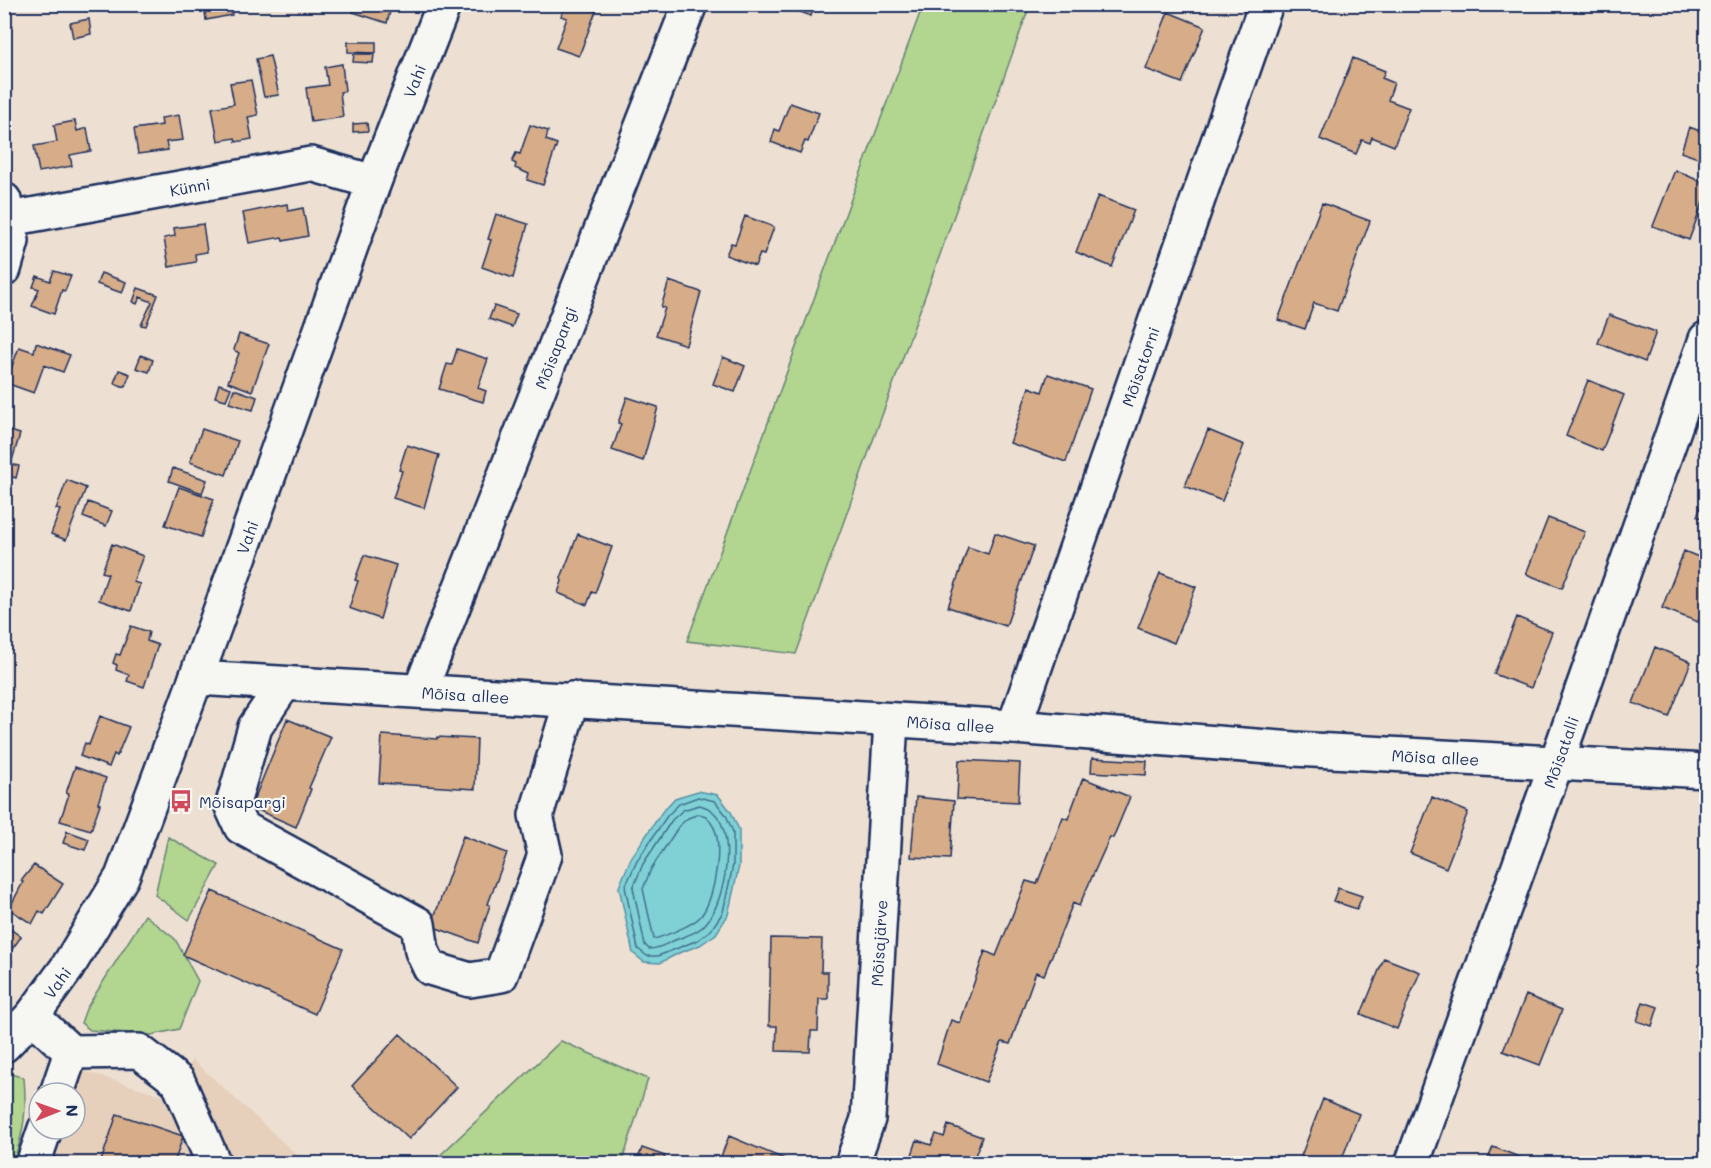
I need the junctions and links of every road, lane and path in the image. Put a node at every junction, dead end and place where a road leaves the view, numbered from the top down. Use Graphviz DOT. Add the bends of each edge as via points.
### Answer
graph roads {
  1 [pos="444,4"];
  2 [pos="690,4"];
  3 [pos="1266,4"];
  4 [pos="374,182"];
  5 [pos="6,213"];
  6 [pos="4,269"];
  7 [pos="1707,339"];
  8 [pos="196,678"];
  9 [pos="284,684"];
  10 [pos="420,691"];
  11 [pos="572,699"];
  12 [pos="891,721"];
  13 [pos="1014,727"];
  14 [pos="1557,761"];
  15 [pos="1707,771"];
  16 [pos="32,1016"];
  17 [pos="4,1045"];
  18 [pos="71,1052"];
  19 [pos="61,1081"];
  20 [pos="41,1141"];
  21 [pos="33,1164"];
  22 [pos="214,1164"];
  23 [pos="852,1164"];
  24 [pos="1412,1164"];
  1 -- 4 [label="street, Vahi"];
  2 -- 10 [label="street, Mõisapargi"];
  3 -- 13 [label="street, Mõisatorni"];
  4 -- 5 [label="street, Künni" via="311,164"];
  4 -- 8 [label="street, Vahi"];
  5 -- 6 [label="street" via="12,241"];
  7 -- 14 [label="street, Mõisatalli"];
  8 -- 9 [label="street, Mõisa allee"];
  8 -- 16 [label="street, Vahi" via="122,877 67,968"];
  9 -- 10 [label="street, Mõisa allee"];
  9 -- 11 [label="street" via="255,727 232,807 241,827 418,924 422,951 430,968 470,980 501,975 545,855 536,815"];
  10 -- 11 [label="street, Mõisa allee"];
  11 -- 12 [label="street, Mõisa allee"];
  12 -- 13 [label="street, Mõisa allee"];
  12 -- 23 [label="street, Mõisajärve" via="868,1119"];
  13 -- 14 [label="street, Mõisa allee" via="1294,749"];
  14 -- 15 [label="street, Mõisa allee"];
  14 -- 24 [label="street, Mõisatalli"];
  16 -- 17 [label="street, Vahi"];
  16 -- 18 [label="street"];
  18 -- 19 [label="street"];
  18 -- 22 [label="street" via="139,1051 178,1081"];
  20 -- 21 [label="street"];
}
